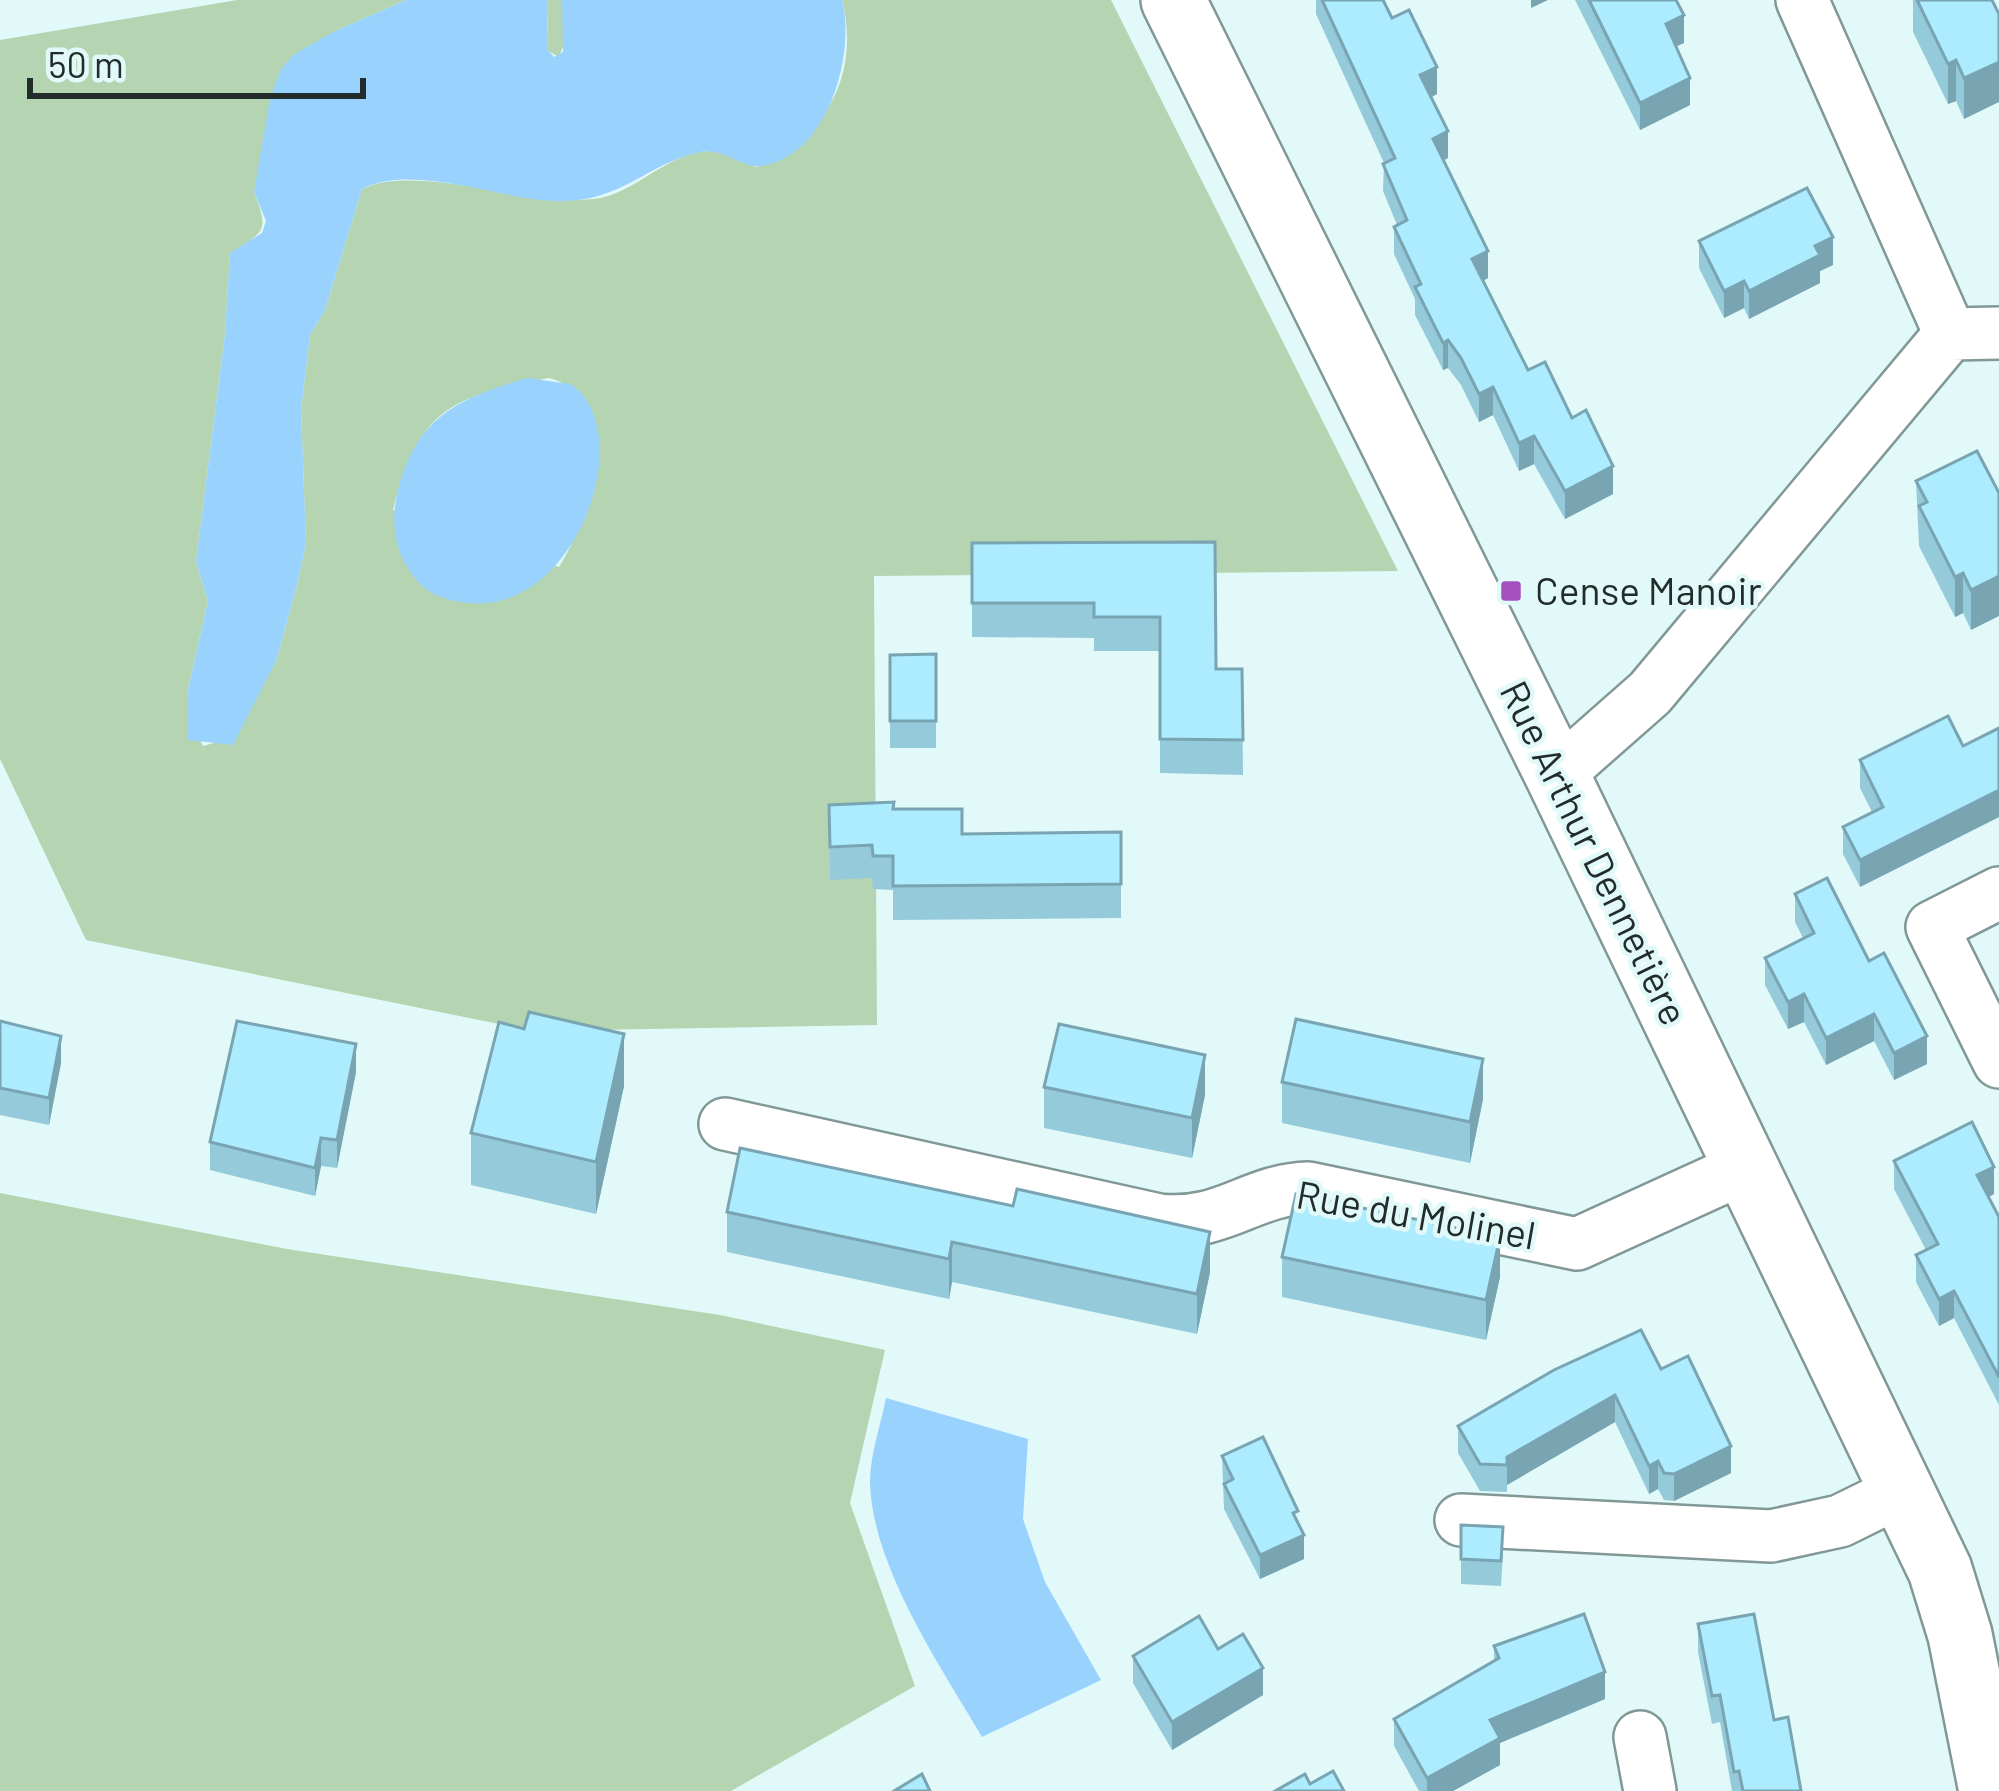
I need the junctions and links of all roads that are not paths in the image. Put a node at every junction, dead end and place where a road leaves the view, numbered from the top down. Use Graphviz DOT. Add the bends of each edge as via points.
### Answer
graph roads {
  1 [pos="1173,0"];
  2 [pos="1802,0"];
  3 [pos="1974,333"];
  4 [pos="1557,775"];
  5 [pos="1999,893"];
  6 [pos="1999,1062"];
  7 [pos="725,1124"];
  8 [pos="1748,1166"];
  9 [pos="1903,1490"];
  10 [pos="1461,1520"];
  11 [pos="1989,1719"];
  12 [pos="1990,1791"];
  1 -- 4 [label="street, Rue Arthur Dennetière"];
  2 -- 3 [label="street"];
  3 -- 4 [label="street" via="1650,693"];
  4 -- 8 [label="street, Rue Arthur Dennetière"];
  5 -- 6 [label="street" via="1932,927"];
  7 -- 8 [label="street, Rue du Molinel" via="1159,1220 1218,1218 1285,1189 1308,1188 1577,1244"];
  8 -- 9 [label="street, Rue Arthur Dennetière"];
  9 -- 10 [label="street" via="1840,1521 1771,1536"];
  9 -- 11 [label="street, Rue Arthur Dennetière"];
  11 -- 12 [label="street, Rue Arthur Dennetière"];
}
